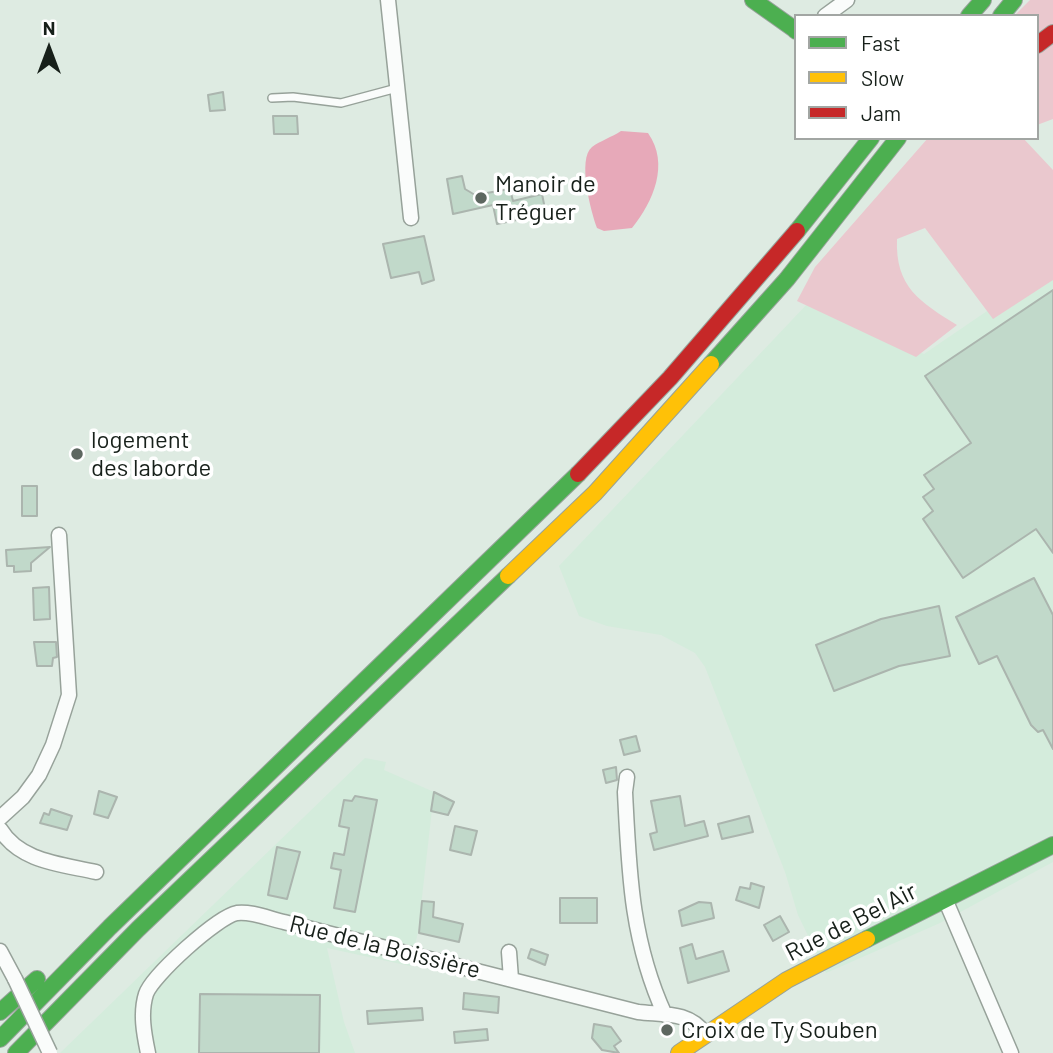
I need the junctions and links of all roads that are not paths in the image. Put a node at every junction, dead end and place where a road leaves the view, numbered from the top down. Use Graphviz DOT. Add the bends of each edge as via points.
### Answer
graph roads {
  1 [pos="388,0"];
  2 [pos="753,0"];
  3 [pos="846,0"];
  4 [pos="983,0"];
  5 [pos="1014,0"];
  6 [pos="828,14"];
  7 [pos="971,14"];
  8 [pos="1003,14"];
  9 [pos="794,29"];
  10 [pos="397,88"];
  11 [pos="272,98"];
  12 [pos="870,140"];
  13 [pos="896,140"];
  14 [pos="411,218"];
  15 [pos="59,535"];
  16 [pos="627,777"];
  17 [pos="0,818"];
  18 [pos="0,829"];
  19 [pos="1053,845"];
  20 [pos="96,872"];
  21 [pos="945,899"];
  22 [pos="96,942"];
  23 [pos="0,951"];
  24 [pos="509,952"];
  25 [pos="511,979"];
  26 [pos="0,1012"];
  27 [pos="665,1015"];
  28 [pos="705,1034"];
  29 [pos="0,1039"];
  30 [pos="16,1053"];
  31 [pos="50,1053"];
  32 [pos="148,1053"];
  33 [pos="679,1053"];
  34 [pos="1011,1053"];
  1 -- 10 [label="street"];
  2 -- 9 [label="main road"];
  3 -- 6 [label="street"];
  4 -- 7 [label="main road"];
  5 -- 8 [label="main road"];
  10 -- 11 [label="lane" via="341,103"];
  10 -- 14 [label="street"];
  12 -- 22 [label="main road" via="793,239 591,464"];
  13 -- 30 [label="main road" via="787,279 596,493 138,929"];
  15 -- 17 [label="street" via="68,695 39,775"];
  16 -- 27 [label="street" via="631,907 640,950"];
  18 -- 20 [label="street" via="10,845 24,854"];
  19 -- 21 [label="main road, Rue de Bel Air"];
  21 -- 28 [label="main road, Rue de Bel Air" via="788,980"];
  21 -- 34 [label="street"];
  22 -- 26 [label="main road" via="64,955"];
  22 -- 29 [label="main road"];
  23 -- 31 [label="street, bridge"];
  24 -- 25 [label="street"];
  25 -- 27 [label="street, Rue de la Boissière"];
  25 -- 32 [label="street, Rue de la Boissière" via="237,913 201,937 148,988 143,1014"];
  27 -- 28 [label="street, Rue de la Boissière" via="690,1019"];
  28 -- 33 [label="main road, Rue de Bel Air"];
}
